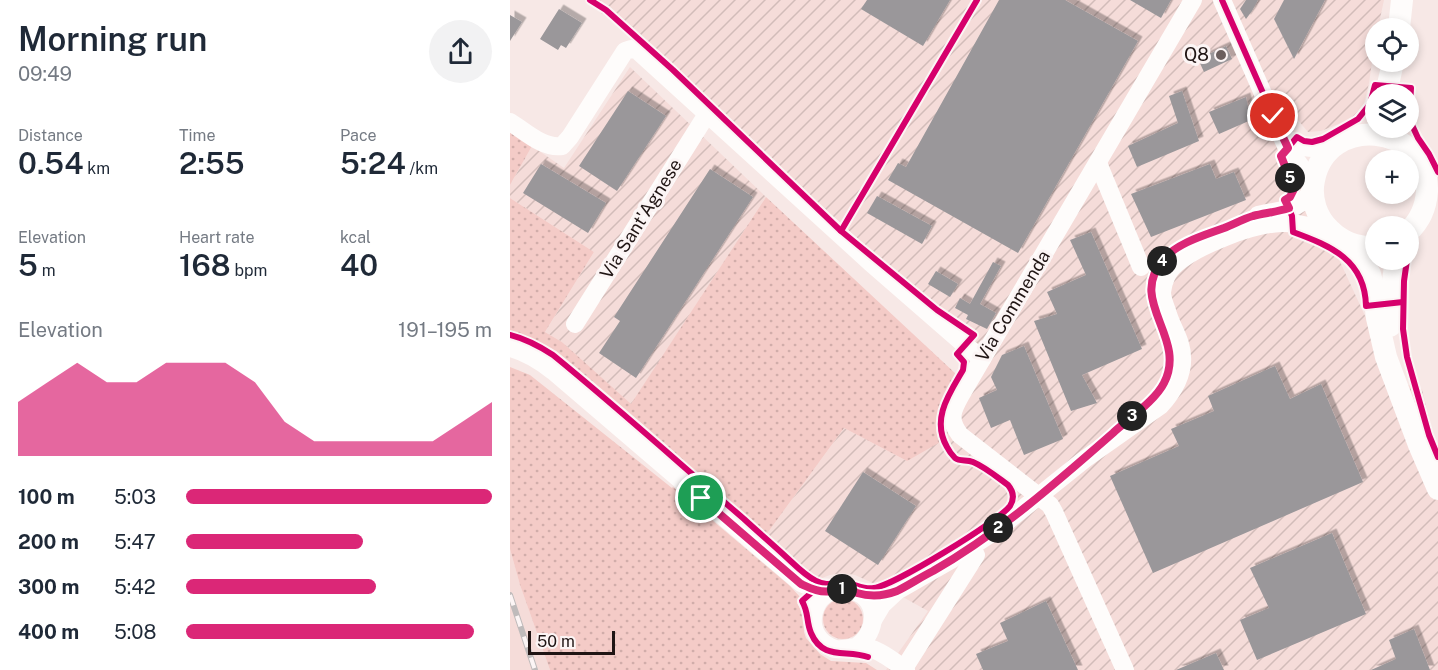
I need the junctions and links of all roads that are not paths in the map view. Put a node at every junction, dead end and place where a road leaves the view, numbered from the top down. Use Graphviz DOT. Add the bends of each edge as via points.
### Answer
graph roads {
  1 [pos="1193,0"];
  2 [pos="1222,0"];
  3 [pos="1401,0"];
  4 [pos="1400,18"];
  5 [pos="707,114"];
  6 [pos="510,122"];
  7 [pos="1365,128"];
  8 [pos="1365,136"];
  9 [pos="1389,138"];
  10 [pos="1403,138"];
  11 [pos="1406,138"];
  12 [pos="1344,141"];
  13 [pos="1285,142"];
  14 [pos="1098,163"];
  15 [pos="1313,184"];
  16 [pos="1419,219"];
  17 [pos="1343,240"];
  18 [pos="1365,246"];
  19 [pos="1141,267"];
  20 [pos="1395,270"];
  21 [pos="575,324"];
  22 [pos="510,348"];
  23 [pos="982,359"];
  24 [pos="1395,381"];
  25 [pos="1085,459"];
  26 [pos="1438,489"];
  27 [pos="1039,496"];
  28 [pos="976,555"];
  29 [pos="801,584"];
  30 [pos="831,591"];
  31 [pos="897,591"];
  32 [pos="858,593"];
  33 [pos="812,619"];
  34 [pos="873,623"];
  35 [pos="856,647"];
  36 [pos="884,654"];
  37 [pos="904,670"];
  38 [pos="1125,670"];
  1 -- 14 [label="street, Via Commenda"];
  2 -- 13 [label="street"];
  3 -- 4 [label="main road"];
  5 -- 6 [label="street" via="632,49 626,51 562,147 544,144"];
  5 -- 21 [label="street, Via Sant'Agnese"];
  5 -- 23 [label="street"];
  7 -- 12 [label="main road"];
  8 -- 12 [label="main road"];
  9 -- 10 [label="main road"];
  11 -- 16 [label="main road" via="1422,168 1426,186"];
  12 -- 13 [label="street" via="1314,149"];
  12 -- 15 [label="main road" via="1320,162"];
  13 -- 15 [label="street"];
  14 -- 19 [label="street"];
  14 -- 23 [label="street, Via Commenda"];
  15 -- 17 [label="main road" via="1317,213 1325,226"];
  15 -- 25 [label="street" via="1300,204 1250,217 1195,239 1165,257 1157,267 1152,298 1170,351 1168,374 1157,394"];
  17 -- 18 [label="main road"];
  17 -- 24 [label="main road" via="1370,274 1380,335"];
  17 -- 25 [label="street" via="1309,226 1268,224 1243,230 1174,265 1162,293 1182,351 1176,385 1161,406"];
  20 -- 24 [label="main road" via="1389,331"];
  22 -- 29 [label="street" via="553,371"];
  23 -- 27 [label="street, Via Commenda" via="953,408 954,428"];
  24 -- 26 [label="main road"];
  25 -- 27 [label="street"];
  27 -- 31 [label="street" via="986,537"];
  27 -- 38 [label="street, Via Commenda" via="1054,512"];
  28 -- 37 [label="street"];
  29 -- 30 [label="street"];
  29 -- 33 [label="street" via="809,599"];
  30 -- 32 [label="street"];
  30 -- 33 [label="street" via="817,602"];
  31 -- 32 [label="street" via="878,596"];
  31 -- 34 [label="street" via="887,598"];
  32 -- 34 [label="street" via="869,604"];
  33 -- 35 [label="street" via="823,643 840,650"];
  34 -- 35 [label="street" via="868,637"];
  34 -- 36 [label="street"];
  35 -- 36 [label="street"];
  36 -- 37 [label="street"];
}
